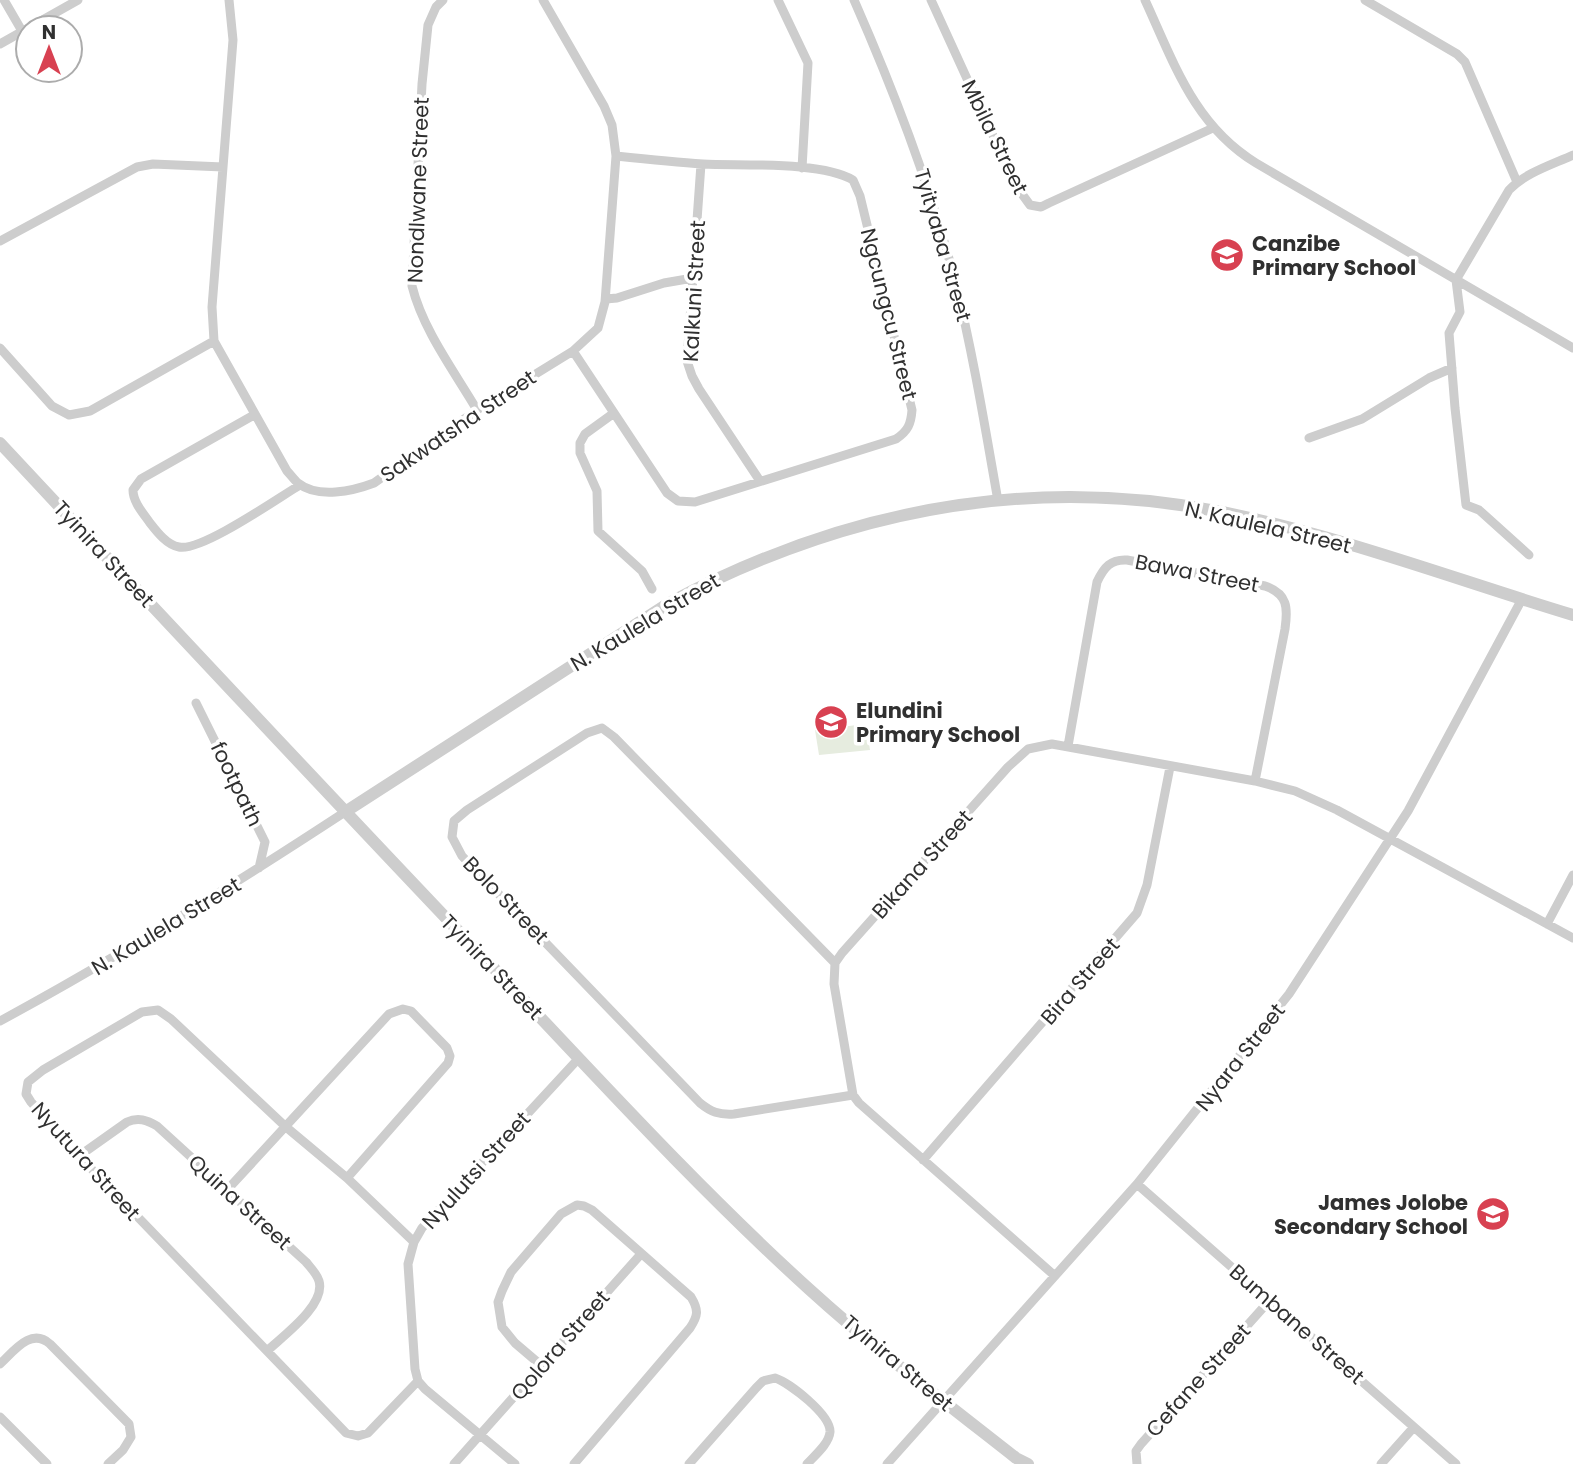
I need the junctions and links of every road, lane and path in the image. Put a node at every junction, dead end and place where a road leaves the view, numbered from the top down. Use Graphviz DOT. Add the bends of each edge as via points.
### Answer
graph roads {
  1 [pos="5,0"];
  2 [pos="78,0"];
  3 [pos="229,0"];
  4 [pos="443,0"];
  5 [pos="543,0"];
  6 [pos="778,0"];
  7 [pos="854,0"];
  8 [pos="931,0"];
  9 [pos="1145,0"];
  10 [pos="1365,0"];
  11 [pos="53,14"];
  12 [pos="14,16"];
  13 [pos="1213,128"];
  14 [pos="1573,155"];
  15 [pos="616,156"];
  16 [pos="701,164"];
  17 [pos="223,167"];
  18 [pos="802,168"];
  19 [pos="1517,182"];
  20 [pos="0,241"];
  21 [pos="692,278"];
  22 [pos="1456,280"];
  23 [pos="606,299"];
  24 [pos="214,341"];
  25 [pos="0,348"];
  26 [pos="1573,348"];
  27 [pos="573,351"];
  28 [pos="1452,368"];
  29 [pos="477,410"];
  30 [pos="614,413"];
  31 [pos="254,415"];
  32 [pos="1309,438"];
  33 [pos="0,443"];
  34 [pos="760,481"];
  35 [pos="300,485"];
  36 [pos="998,501"];
  37 [pos="1529,555"];
  38 [pos="652,589"];
  39 [pos="1522,599"];
  40 [pos="1573,615"];
  41 [pos="196,703"];
  42 [pos="1068,746"];
  43 [pos="1170,767"];
  44 [pos="1255,781"];
  45 [pos="345,812"];
  46 [pos="1391,839"];
  47 [pos="260,868"];
  48 [pos="1573,875"];
  49 [pos="1547,924"];
  50 [pos="1573,938"];
  51 [pos="835,963"];
  52 [pos="0,1021"];
  53 [pos="579,1058"];
  54 [pos="853,1095"];
  55 [pos="286,1126"];
  56 [pos="79,1156"];
  57 [pos="923,1160"];
  58 [pos="347,1178"];
  59 [pos="1137,1184"];
  60 [pos="226,1190"];
  61 [pos="414,1242"];
  62 [pos="641,1254"];
  63 [pos="1055,1276"];
  64 [pos="1270,1300"];
  65 [pos="267,1351"];
  66 [pos="0,1364"];
  67 [pos="542,1366"];
  68 [pos="418,1381"];
  69 [pos="943,1402"];
  70 [pos="0,1418"];
  71 [pos="1414,1427"];
  72 [pos="480,1436"];
  73 [pos="1022,1462"];
  74 [pos="47,1464"];
  75 [pos="108,1464"];
  76 [pos="454,1464"];
  77 [pos="515,1464"];
  78 [pos="574,1464"];
  79 [pos="689,1464"];
  80 [pos="807,1464"];
  81 [pos="887,1464"];
  82 [pos="1137,1464"];
  83 [pos="1381,1464"];
  84 [pos="1457,1464"];
  1 -- 12 [label="street"];
  2 -- 11 [label="street"];
  3 -- 17 [label="street" via="233,40"];
  4 -- 29 [label="street, Nondlwane Street" via="428,25 412,286 435,340"];
  5 -- 15 [label="street, Sakwatsha Street" via="604,106"];
  6 -- 18 [label="street" via="808,63"];
  7 -- 36 [label="street, Tyityaba Street" via="911,137 954,279"];
  8 -- 13 [label="street, Mbila Street" via="1016,186 1030,205 1049,203"];
  9 -- 13 [label="street" via="1187,90"];
  10 -- 19 [label="street" via="1465,62"];
  13 -- 22 [label="street" via="1243,156"];
  14 -- 19 [label="street"];
  15 -- 16 [label="street, Ngcungcu Street"];
  15 -- 23 [label="street, Sakwatsha Street"];
  16 -- 18 [label="street, Ngcungcu Street"];
  16 -- 21 [label="street, Kalkuni Street"];
  17 -- 20 [label="street" via="137,167"];
  17 -- 24 [label="street" via="212,307"];
  18 -- 34 [label="street, Ngcungcu Street" via="848,177 857,187 912,418 905,433 896,439"];
  19 -- 22 [label="street"];
  21 -- 23 [label="street"];
  21 -- 34 [label="street, Kalkuni Street" via="687,361 692,376"];
  22 -- 26 [label="street"];
  22 -- 28 [label="street" via="1460,312 1449,333"];
  23 -- 27 [label="street, Sakwatsha Street" via="598,328"];
  24 -- 25 [label="street" via="90,411 69,415 52,406"];
  24 -- 31 [label="street"];
  27 -- 29 [label="street, Sakwatsha Street"];
  27 -- 30 [label="street, Ngcungcu Street"];
  28 -- 32 [label="street" via="1362,419"];
  28 -- 37 [label="street" via="1466,505 1479,510"];
  29 -- 35 [label="street, Sakwatsha Street" via="374,483 335,492"];
  30 -- 34 [label="street, Ngcungcu Street" via="667,492 678,501 695,502"];
  30 -- 38 [label="street" via="585,435 580,453 597,491 598,531 642,571"];
  31 -- 35 [label="street"];
  31 -- 35 [label="street" via="141,479 133,490 136,502 167,542 185,548 220,533"];
  33 -- 45 [label="street, Tyinira Street"];
  36 -- 39 [label="street, N. Kaulela Street" via="1096,498 1219,512 1301,531"];
  36 -- 45 [label="street, N. Kaulela Street" via="849,528 711,581 669,603"];
  39 -- 40 [label="street, N. Kaulela Street"];
  39 -- 46 [label="street, Nyara Street"];
  41 -- 47 [label="street, footpath" via="265,842"];
  42 -- 43 [label="street, Bikana Street"];
  42 -- 44 [label="street, Bawa Street" via="1097,582 1112,562 1140,562 1265,586 1284,599 1285,629"];
  42 -- 51 [label="street, Bikana Street" via="1039,745 1018,757"];
  43 -- 44 [label="street, Bikana Street"];
  43 -- 57 [label="street, Bira Street" via="1147,885 1137,913"];
  44 -- 46 [label="street, Bikana Street" via="1315,798"];
  45 -- 47 [label="street, N. Kaulela Street"];
  45 -- 53 [label="street, Tyinira Street"];
  46 -- 49 [label="street"];
  46 -- 59 [label="street, Nyara Street" via="1289,994"];
  47 -- 52 [label="street, N. Kaulela Street" via="89,973"];
  48 -- 49 [label="street"];
  49 -- 50 [label="street"];
  51 -- 54 [label="street" via="835,991"];
  51 -- 54 [label="street, Bolo Street" via="602,728 587,733 454,821 452,837 462,856 710,1111 734,1114"];
  53 -- 61 [label="street, Nyulutsi Street" via="432,1216"];
  53 -- 69 [label="street, Tyinira Street" via="808,1288"];
  54 -- 57 [label="street"];
  55 -- 56 [label="street, Nyutura Street" via="171,1019 151,1009 28,1082 26,1094 31,1102"];
  55 -- 58 [label="street, Nyutura Street"];
  55 -- 58 [label="street" via="389,1014 403,1009 411,1012 447,1048 448,1063"];
  55 -- 60 [label="street"];
  56 -- 60 [label="street, Quina Street" via="127,1122 148,1121"];
  56 -- 65 [label="street, Nyutura Street"];
  57 -- 63 [label="street"];
  58 -- 61 [label="street, Nyutura Street"];
  59 -- 63 [label="street, Nyara Street"];
  59 -- 64 [label="street, Bumbane Street"];
  60 -- 65 [label="street, Quina Street" via="301,1257 320,1282 316,1303"];
  61 -- 68 [label="street, Nyulutsi Street" via="408,1265"];
  62 -- 67 [label="street, Qolora Street"];
  62 -- 67 [label="street" via="592,1210 568,1208 561,1214 511,1272 498,1302 502,1327"];
  62 -- 78 [label="street" via="691,1297 698,1311 696,1319"];
  63 -- 69 [label="street, Nyara Street"];
  64 -- 71 [label="street, Bumbane Street"];
  64 -- 82 [label="street, Cefane Street" via="1140,1444"];
  65 -- 68 [label="street, Nyutura Street" via="346,1433 358,1436 368,1433"];
  66 -- 75 [label="street" via="32,1338 50,1344 129,1424 131,1437"];
  67 -- 72 [label="street, Qolora Street"];
  68 -- 72 [label="street"];
  69 -- 73 [label="street, Tyinira Street"];
  69 -- 81 [label="street, Nyara Street"];
  70 -- 74 [label="street"];
  71 -- 83 [label="street"];
  71 -- 84 [label="street, Bumbane Street"];
  72 -- 76 [label="street, Qolora Street"];
  72 -- 77 [label="street"];
  79 -- 80 [label="street" via="756,1388 775,1378 791,1386 829,1425 826,1442"];
}
